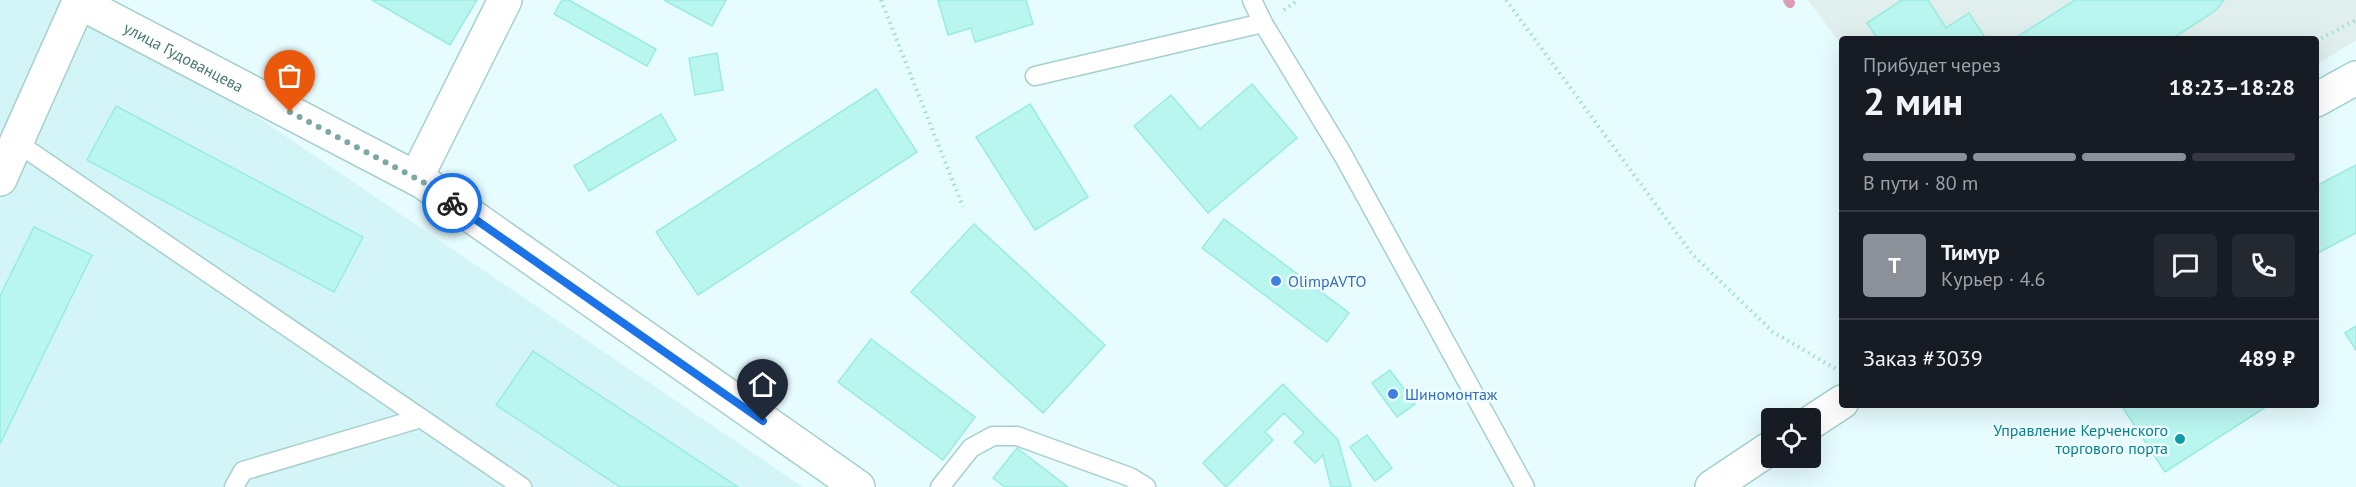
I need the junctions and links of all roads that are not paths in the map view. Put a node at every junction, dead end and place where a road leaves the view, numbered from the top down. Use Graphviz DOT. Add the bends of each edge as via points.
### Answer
graph roads {
  1 [pos="505,0"];
  2 [pos="1252,0"];
  3 [pos="77,1"];
  4 [pos="1263,23"];
  5 [pos="1035,76"];
  6 [pos="2356,78"];
  7 [pos="2319,98"];
  8 [pos="16,142"];
  9 [pos="416,178"];
  10 [pos="0,179"];
  11 [pos="1839,404"];
  12 [pos="1821,416"];
  13 [pos="421,418"];
  14 [pos="1761,454"];
  15 [pos="234,487"];
  16 [pos="522,487"];
  17 [pos="858,487"];
  18 [pos="940,487"];
  19 [pos="1146,487"];
  20 [pos="1525,487"];
  21 [pos="1712,487"];
  1 -- 9 [label="street"];
  2 -- 4 [label="lane"];
  3 -- 8 [label="street"];
  3 -- 9 [label="street, улица Гудованцева"];
  4 -- 5 [label="lane"];
  4 -- 20 [label="lane" via="1343,155"];
  6 -- 7 [label="street"];
  8 -- 10 [label="street"];
  8 -- 13 [label="lane"];
  9 -- 17 [label="street, улица Гудованцева"];
  11 -- 12 [label="street"];
  13 -- 15 [label="lane" via="243,471"];
  13 -- 16 [label="lane"];
  14 -- 21 [label="street"];
  18 -- 19 [label="lane" via="971,448 993,436 1017,436 1130,477"];
}
